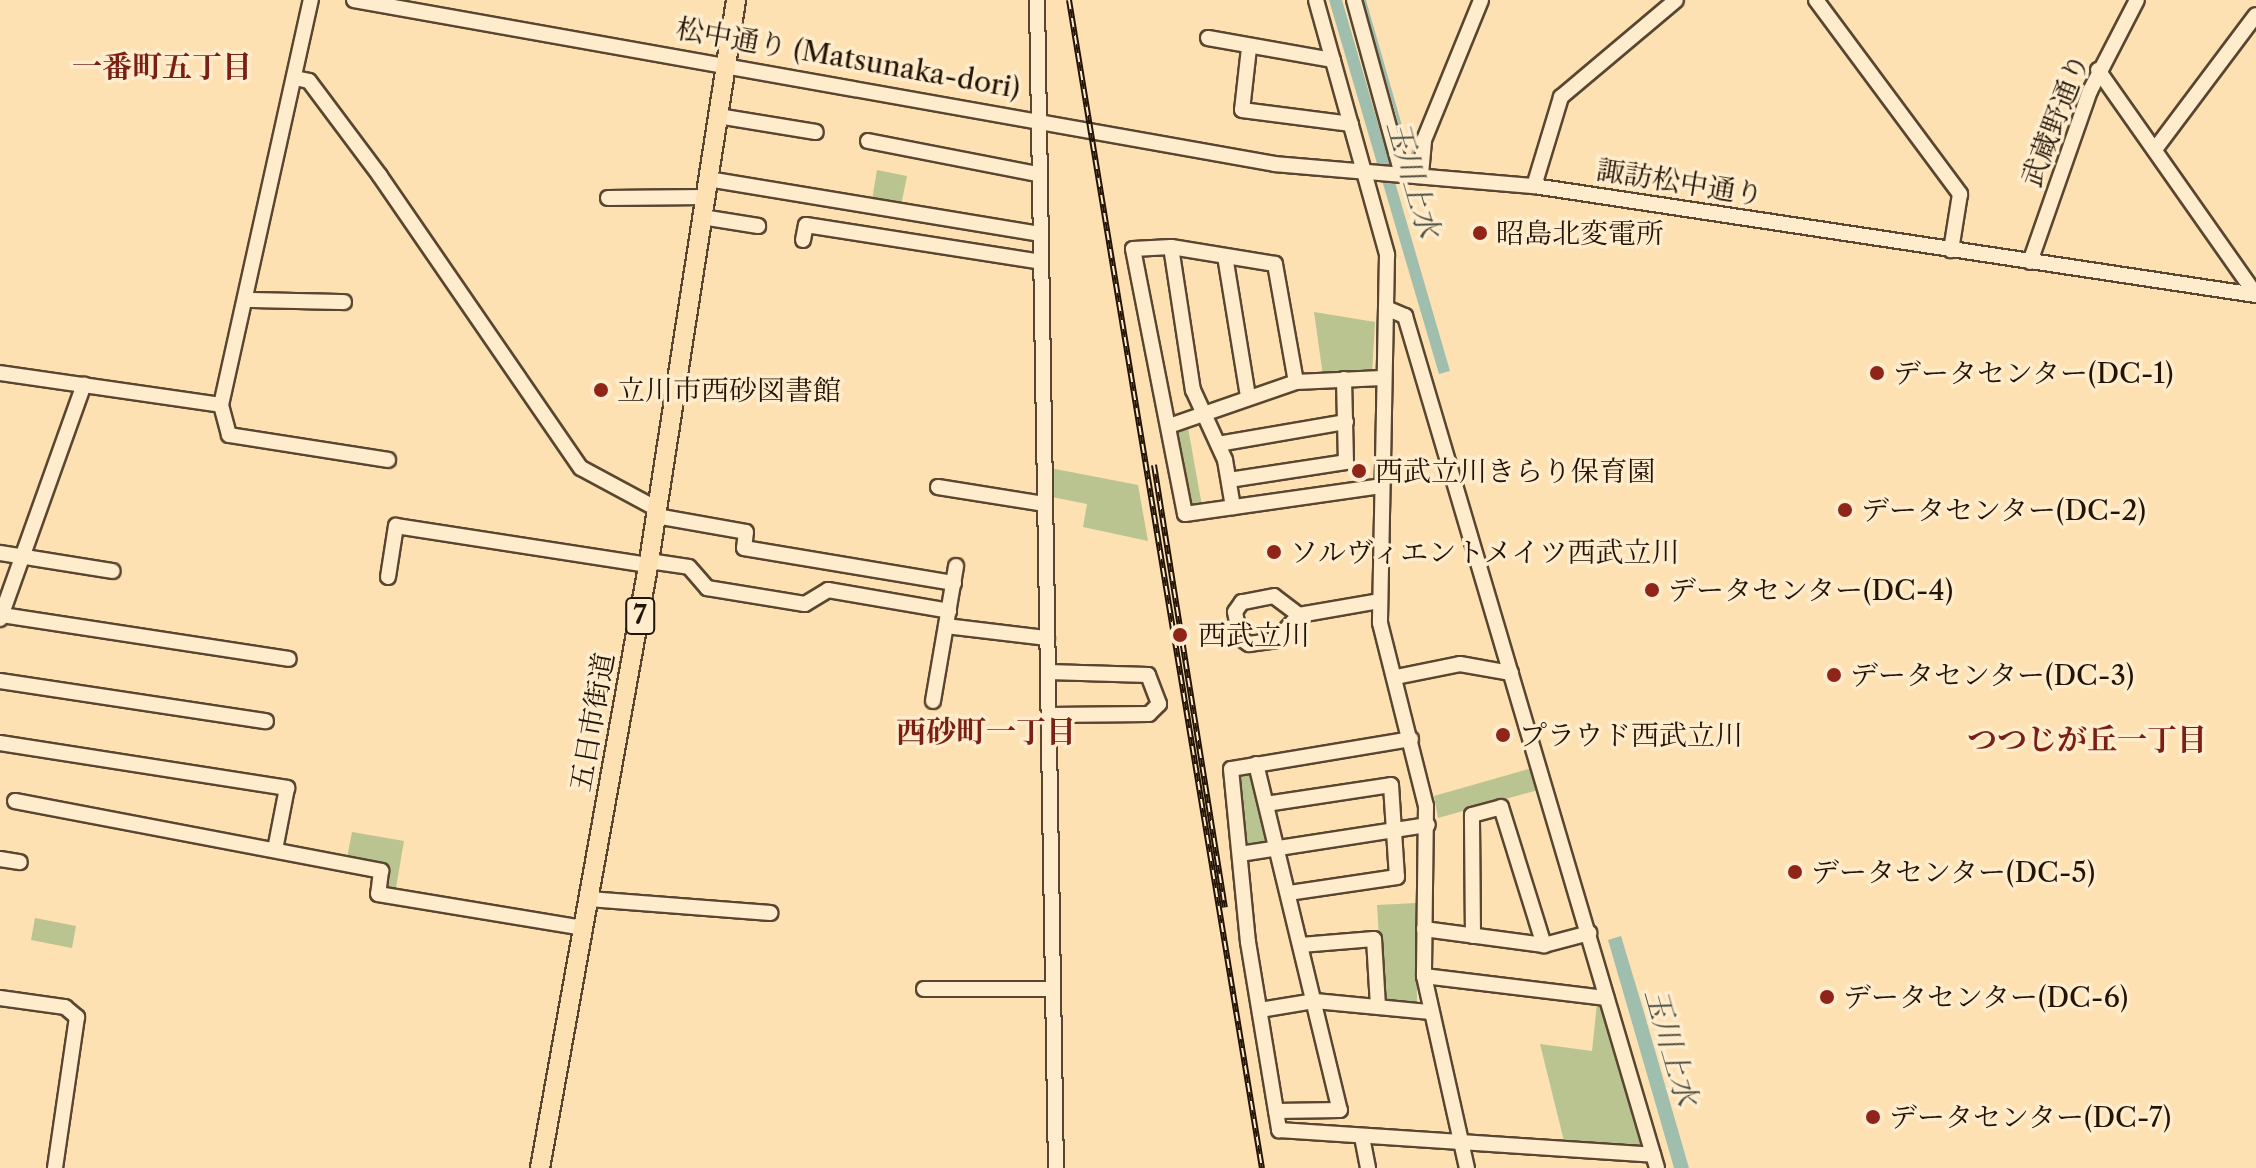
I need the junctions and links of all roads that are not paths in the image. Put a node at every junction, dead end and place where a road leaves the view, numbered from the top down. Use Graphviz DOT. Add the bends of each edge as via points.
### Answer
graph roads {
  1 [pos="311,0"];
  2 [pos="354,0"];
  3 [pos="736,0"];
  4 [pos="1037,0"];
  5 [pos="1316,0"];
  6 [pos="1354,0"];
  7 [pos="1481,0"];
  8 [pos="1676,0"];
  9 [pos="1816,0"];
  10 [pos="2137,0"];
  11 [pos="405,4"];
  12 [pos="2256,15"];
  13 [pos="1208,38"];
  14 [pos="1249,48"];
  15 [pos="1333,60"];
  16 [pos="726,61"];
  17 [pos="2098,70"];
  18 [pos="295,78"];
  19 [pos="718,116"];
  20 [pos="1038,118"];
  21 [pos="1351,124"];
  22 [pos="1095,130"];
  23 [pos="816,132"];
  24 [pos="875,145"];
  25 [pos="2156,148"];
  26 [pos="1371,172"];
  27 [pos="1038,174"];
  28 [pos="1398,174"];
  29 [pos="1421,175"];
  30 [pos="1534,186"];
  31 [pos="706,188"];
  32 [pos="608,198"];
  33 [pos="702,217"];
  34 [pos="758,226"];
  35 [pos="1039,234"];
  36 [pos="803,240"];
  37 [pos="1171,247"];
  38 [pos="1951,250"];
  39 [pos="1225,256"];
  40 [pos="1041,262"];
  41 [pos="2030,262"];
  42 [pos="2256,295"];
  43 [pos="248,300"];
  44 [pos="344,302"];
  45 [pos="1386,308"];
  46 [pos="0,373"];
  47 [pos="1382,378"];
  48 [pos="1344,379"];
  49 [pos="1296,382"];
  50 [pos="84,385"];
  51 [pos="1248,397"];
  52 [pos="224,399"];
  53 [pos="1205,417"];
  54 [pos="1346,422"];
  55 [pos="1169,426"];
  56 [pos="1218,444"];
  57 [pos="388,460"];
  58 [pos="961,473"];
  59 [pos="1229,480"];
  60 [pos="1381,486"];
  61 [pos="938,487"];
  62 [pos="958,490"];
  63 [pos="1044,504"];
  64 [pos="1233,507"];
  65 [pos="657,512"];
  66 [pos="0,553"];
  67 [pos="23,556"];
  68 [pos="649,563"];
  69 [pos="956,566"];
  70 [pos="113,571"];
  71 [pos="388,577"];
  72 [pos="954,583"];
  73 [pos="1379,601"];
  74 [pos="1,614"];
  75 [pos="1293,616"];
  76 [pos="947,618"];
  77 [pos="1047,638"];
  78 [pos="289,659"];
  79 [pos="1048,672"];
  80 [pos="1511,673"];
  81 [pos="1396,677"];
  82 [pos="0,681"];
  83 [pos="933,701"];
  84 [pos="1049,715"];
  85 [pos="266,721"];
  86 [pos="1411,739"];
  87 [pos="0,743"];
  88 [pos="1256,764"];
  89 [pos="15,801"];
  90 [pos="1266,804"];
  91 [pos="1428,825"];
  92 [pos="1396,830"];
  93 [pos="1277,848"];
  94 [pos="275,850"];
  95 [pos="1240,854"];
  96 [pos="0,859"];
  97 [pos="20,862"];
  98 [pos="1288,893"];
  99 [pos="589,899"];
  100 [pos="770,913"];
  101 [pos="584,928"];
  102 [pos="1424,929"];
  103 [pos="1589,933"];
  104 [pos="1473,936"];
  105 [pos="1301,945"];
  106 [pos="1544,945"];
  107 [pos="1424,976"];
  108 [pos="924,989"];
  109 [pos="1053,989"];
  110 [pos="0,998"];
  111 [pos="1607,998"];
  112 [pos="1315,1001"];
  113 [pos="1378,1007"];
  114 [pos="1260,1010"];
  115 [pos="1430,1012"];
  116 [pos="1276,1111"];
  117 [pos="1362,1137"];
  118 [pos="1462,1146"];
  119 [pos="1655,1162"];
  120 [pos="55,1168"];
  121 [pos="540,1168"];
  122 [pos="1056,1168"];
  123 [pos="1368,1168"];
  124 [pos="1467,1168"];
  1 -- 18 [label="street"];
  2 -- 11 [label="street, 松中通り (Matsunaka-dori)"];
  3 -- 16 [label="main road, 五日市街道 / 7"];
  4 -- 20 [label="street"];
  5 -- 15 [label="street"];
  6 -- 28 [label="street"];
  7 -- 29 [label="street" via="1424,140"];
  8 -- 30 [label="street" via="1561,97"];
  9 -- 38 [label="street" via="1960,194"];
  10 -- 17 [label="street, 武蔵野通り"];
  11 -- 16 [label="street, 松中通り (Matsunaka-dori)"];
  12 -- 25 [label="street"];
  13 -- 14 [label="street"];
  14 -- 15 [label="street"];
  14 -- 21 [label="street" via="1242,110"];
  15 -- 21 [label="street"];
  16 -- 19 [label="main road, 五日市街道 / 7"];
  16 -- 20 [label="street, 松中通り (Matsunaka-dori)"];
  17 -- 25 [label="street"];
  17 -- 41 [label="street, 武蔵野通り"];
  18 -- 43 [label="street"];
  18 -- 65 [label="street" via="309,81 380,176 581,468"];
  19 -- 23 [label="street"];
  19 -- 31 [label="main road, 五日市街道 / 7"];
  20 -- 22 [label="street, 松中通り (Matsunaka-dori)"];
  20 -- 27 [label="street"];
  21 -- 26 [label="street"];
  22 -- 26 [label="street, 諏訪松中通り" via="1275,164"];
  24 -- 27 [label="street" via="962,166"];
  25 -- 42 [label="street"];
  26 -- 28 [label="street, 諏訪松中通り"];
  26 -- 45 [label="street" via="1387,255"];
  27 -- 35 [label="street"];
  28 -- 29 [label="street, 諏訪松中通り"];
  29 -- 30 [label="street, 諏訪松中通り"];
  30 -- 38 [label="street, 諏訪松中通り"];
  31 -- 32 [label="street"];
  31 -- 33 [label="main road, 五日市街道 / 7"];
  31 -- 35 [label="street"];
  33 -- 34 [label="street"];
  33 -- 65 [label="main road, 五日市街道 / 7"];
  35 -- 40 [label="street"];
  36 -- 40 [label="street" via="806,225"];
  37 -- 39 [label="street"];
  37 -- 53 [label="street" via="1193,390"];
  37 -- 55 [label="street" via="1133,249"];
  38 -- 41 [label="street, 諏訪松中通り"];
  39 -- 49 [label="street" via="1278,267"];
  39 -- 51 [label="street"];
  40 -- 63 [label="street"];
  41 -- 42 [label="street, 諏訪松中通り"];
  43 -- 44 [label="street"];
  43 -- 52 [label="street"];
  45 -- 47 [label="street"];
  45 -- 80 [label="street" via="1405,316"];
  46 -- 50 [label="street"];
  47 -- 48 [label="street"];
  47 -- 60 [label="street"];
  48 -- 49 [label="street"];
  48 -- 54 [label="street"];
  49 -- 51 [label="street"];
  50 -- 52 [label="street"];
  50 -- 67 [label="street"];
  51 -- 53 [label="street"];
  52 -- 57 [label="street" via="229,435"];
  53 -- 55 [label="street"];
  53 -- 56 [label="street"];
  54 -- 56 [label="street"];
  54 -- 59 [label="street" via="1346,462"];
  55 -- 64 [label="street" via="1185,514"];
  56 -- 59 [label="street"];
  58 -- 62 [label="street"];
  59 -- 64 [label="street"];
  60 -- 64 [label="street"];
  60 -- 73 [label="street"];
  61 -- 62 [label="street"];
  62 -- 63 [label="street"];
  63 -- 77 [label="street"];
  65 -- 68 [label="main road, 五日市街道 / 7"];
  65 -- 72 [label="street" via="746,532 744,548"];
  66 -- 67 [label="street"];
  67 -- 70 [label="street"];
  67 -- 74 [label="street"];
  68 -- 71 [label="street" via="396,526"];
  68 -- 76 [label="street" via="689,567 707,588 805,604 828,590"];
  68 -- 99 [label="main road, 五日市街道 / 7"];
  69 -- 72 [label="street"];
  72 -- 76 [label="street"];
  73 -- 75 [label="street"];
  73 -- 81 [label="street"];
  74 -- 78 [label="street"];
  76 -- 77 [label="street"];
  76 -- 83 [label="street"];
  77 -- 79 [label="street"];
  79 -- 84 [label="street"];
  79 -- 84 [label="street" via="1148,675 1159,704 1149,714"];
  80 -- 81 [label="street" via="1460,664"];
  80 -- 103 [label="street"];
  81 -- 86 [label="street"];
  82 -- 85 [label="street"];
  84 -- 109 [label="street"];
  86 -- 88 [label="street"];
  86 -- 91 [label="street"];
  87 -- 94 [label="street" via="287,788"];
  88 -- 90 [label="street"];
  88 -- 95 [label="street" via="1231,769"];
  89 -- 94 [label="street"];
  90 -- 92 [label="street" via="1391,785"];
  90 -- 93 [label="street"];
  91 -- 92 [label="street"];
  91 -- 102 [label="street"];
  92 -- 93 [label="street"];
  92 -- 98 [label="street" via="1397,877"];
  93 -- 95 [label="street"];
  93 -- 98 [label="street"];
  94 -- 101 [label="street" via="381,871 378,894"];
  95 -- 114 [label="street"];
  96 -- 97 [label="street"];
  98 -- 105 [label="street"];
  99 -- 100 [label="street"];
  99 -- 101 [label="main road, 五日市街道 / 7"];
  101 -- 121 [label="main road, 五日市街道 / 7"];
  102 -- 104 [label="street"];
  102 -- 107 [label="street"];
  103 -- 106 [label="street"];
  103 -- 111 [label="street"];
  104 -- 106 [label="street"];
  104 -- 106 [label="street" via="1472,815 1501,807"];
  105 -- 112 [label="street"];
  105 -- 113 [label="street" via="1374,939"];
  107 -- 111 [label="street"];
  107 -- 115 [label="street"];
  108 -- 109 [label="street"];
  109 -- 122 [label="street"];
  110 -- 120 [label="street" via="65,1007 77,1017"];
  111 -- 119 [label="street"];
  112 -- 113 [label="street"];
  112 -- 114 [label="street"];
  112 -- 116 [label="street" via="1340,1110"];
  113 -- 115 [label="street"];
  114 -- 116 [label="street"];
  115 -- 118 [label="street"];
  116 -- 117 [label="street" via="1279,1130"];
  117 -- 118 [label="street"];
  117 -- 123 [label="street"];
  118 -- 119 [label="street"];
  118 -- 124 [label="street"];
}
